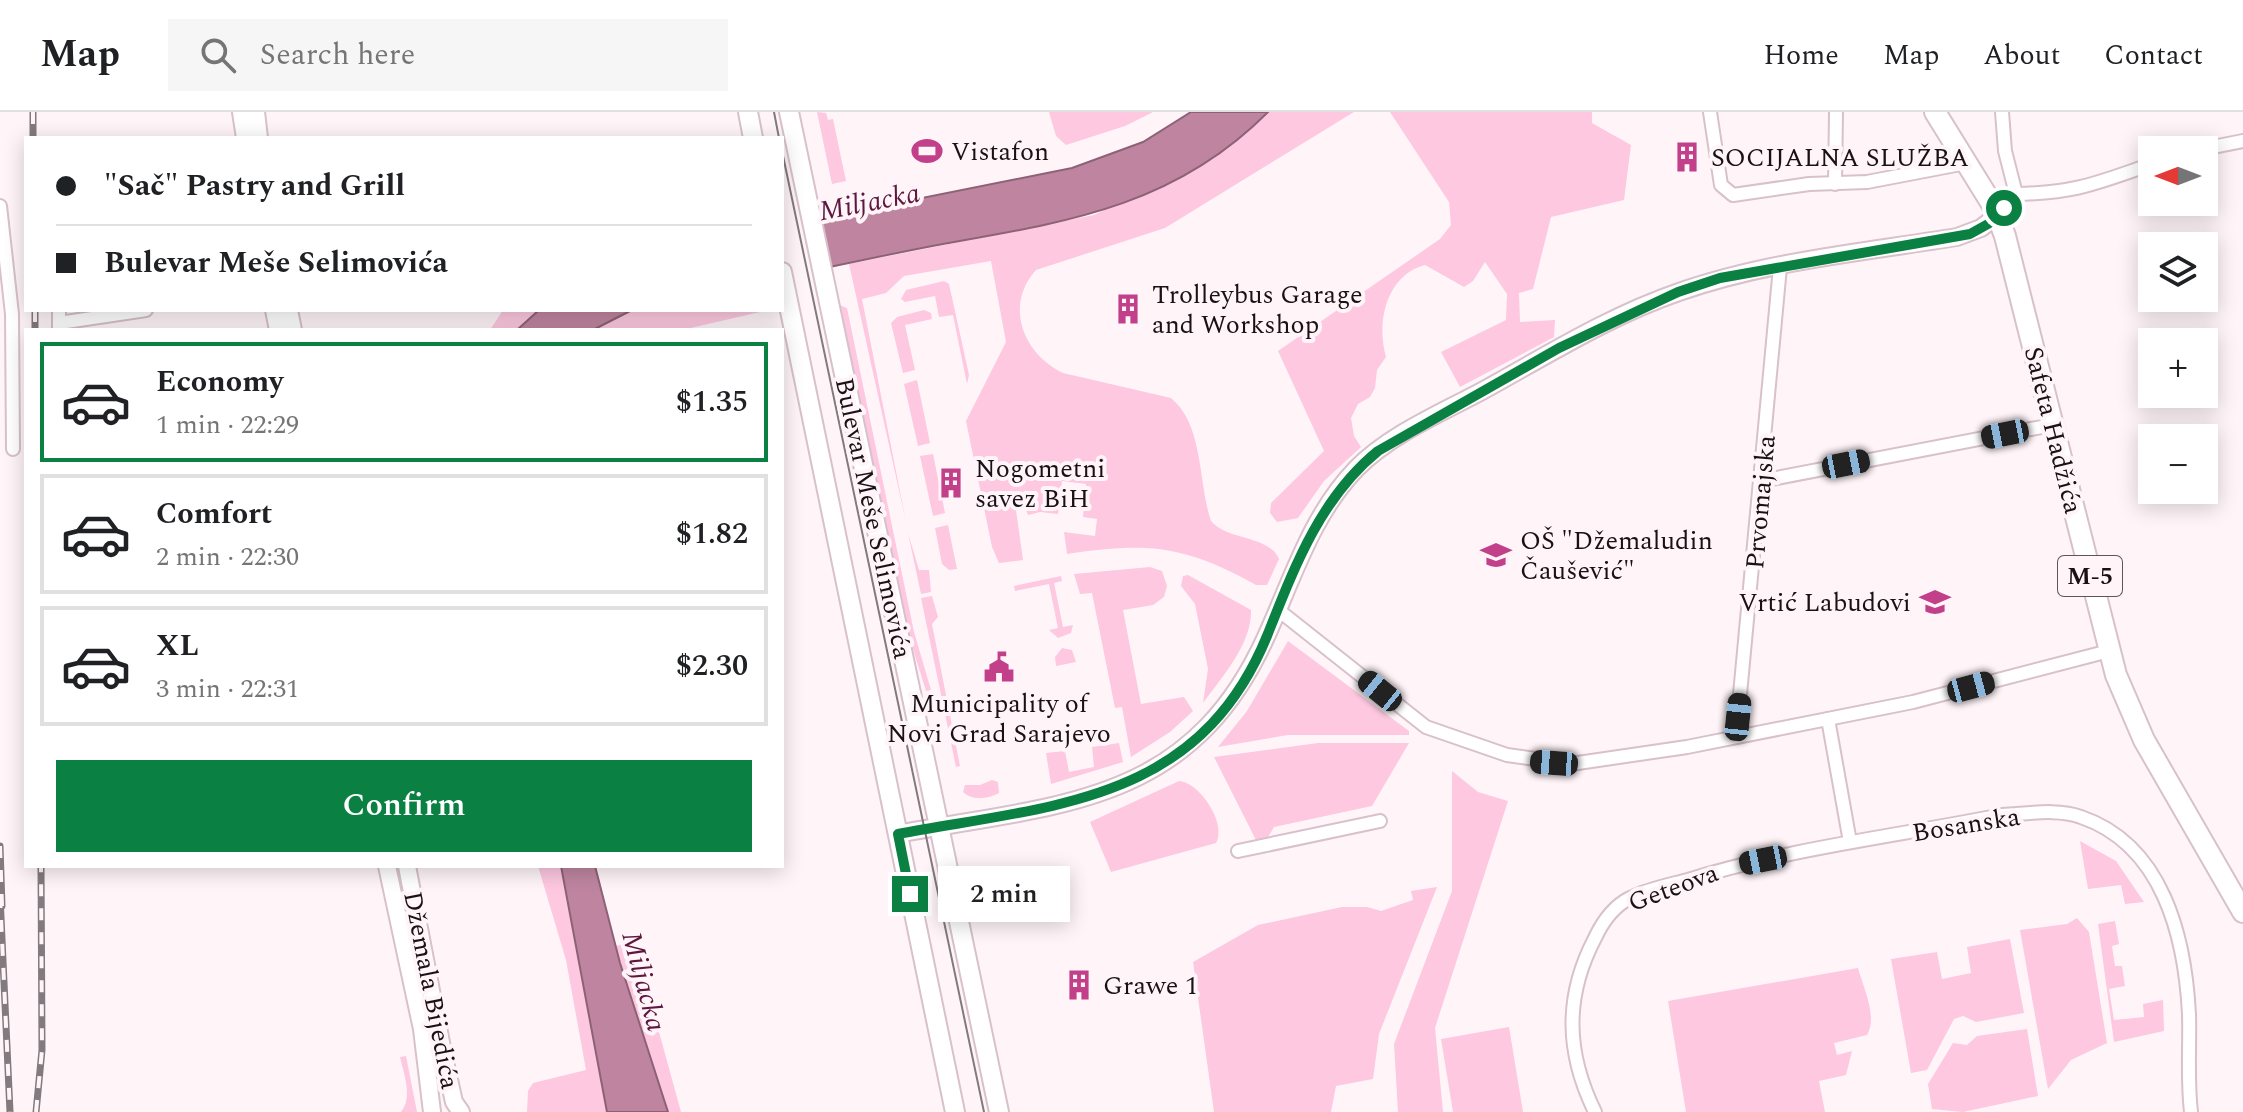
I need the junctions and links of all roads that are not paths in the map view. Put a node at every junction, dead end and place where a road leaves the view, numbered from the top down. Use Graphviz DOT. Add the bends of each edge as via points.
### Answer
graph roads {
  1 [pos="241,112"];
  2 [pos="256,112"];
  3 [pos="748,112"];
  4 [pos="789,112"];
  5 [pos="1710,112"];
  6 [pos="1836,112"];
  7 [pos="1935,112"];
  8 [pos="2002,112"];
  9 [pos="245,136"];
  10 [pos="259,136"];
  11 [pos="753,136"];
  12 [pos="2243,141"];
  13 [pos="2218,146"];
  14 [pos="1966,163"];
  15 [pos="2138,169"];
  16 [pos="1835,184"];
  17 [pos="2016,194"];
  18 [pos="0,206"];
  19 [pos="1998,215"];
  20 [pos="1780,267"];
  21 [pos="784,281"];
  22 [pos="130,312"];
  23 [pos="59,321"];
  24 [pos="2052,425"];
  25 [pos="13,449"];
  26 [pos="1761,481"];
  27 [pos="1277,609"];
  28 [pos="2109,651"];
  29 [pos="1828,719"];
  30 [pos="1736,737"];
  31 [pos="1380,821"];
  32 [pos="939,826"];
  33 [pos="898,834"];
  34 [pos="1850,842"];
  35 [pos="1238,851"];
  36 [pos="387,868"];
  37 [pos="407,868"];
  38 [pos="2243,912"];
  39 [pos="432,1112"];
  40 [pos="461,1112"];
  41 [pos="955,1112"];
  42 [pos="999,1112"];
  43 [pos="1595,1112"];
  44 [pos="2191,1112"];
  1 -- 9 [label="street"];
  2 -- 10 [label="street"];
  3 -- 11 [label="main road"];
  4 -- 32 [label="main road, Bulevar Meše Selimovića"];
  5 -- 16 [label="street" via="1725,192"];
  6 -- 16 [label="street"];
  7 -- 14 [label="main road, Safeta Hadžića / M-5"];
  8 -- 17 [label="street"];
  12 -- 13 [label="street"];
  14 -- 16 [label="street"];
  14 -- 19 [label="main road, Safeta Hadžića / M-5"];
  15 -- 17 [label="street" via="2060,194"];
  17 -- 19 [label="street"];
  18 -- 25 [label="street" via="12,314"];
  19 -- 20 [label="street" via="1957,237"];
  19 -- 24 [label="main road, Safeta Hadžića / M-5"];
  20 -- 26 [label="street, Prvomajska"];
  20 -- 27 [label="street" via="1720,278 1646,304 1378,451 1358,467 1322,514"];
  21 -- 33 [label="main road, Bulevar Meše Selimovića"];
  22 -- 23 [label="street"];
  24 -- 26 [label="street"];
  24 -- 28 [label="main road, Safeta Hadžića / M-5"];
  26 -- 30 [label="street, Prvomajska"];
  27 -- 30 [label="street" via="1426,727 1507,755 1586,763"];
  27 -- 32 [label="street" via="1237,689 1206,731 1170,761 1087,799"];
  28 -- 29 [label="street"];
  28 -- 38 [label="main road, Safeta Hadžića / M-5" via="2144,740"];
  29 -- 30 [label="street"];
  29 -- 34 [label="street"];
  31 -- 35 [label="street"];
  32 -- 33 [label="street"];
  32 -- 42 [label="main road, Bulevar Meše Selimovića"];
  33 -- 41 [label="main road, Bulevar Meše Selimovića"];
  34 -- 43 [label="street, Geteova" via="1736,865 1630,898 1611,912 1579,969 1573,995 1578,1072"];
  34 -- 44 [label="street, Bosanska" via="2041,813 2080,816 2123,840 2161,886 2178,941 2189,1014"];
  36 -- 39 [label="street, Džemala Bijedića" via="422,1029"];
  37 -- 40 [label="street, Džemala Bijedića" via="443,1053"];
}
